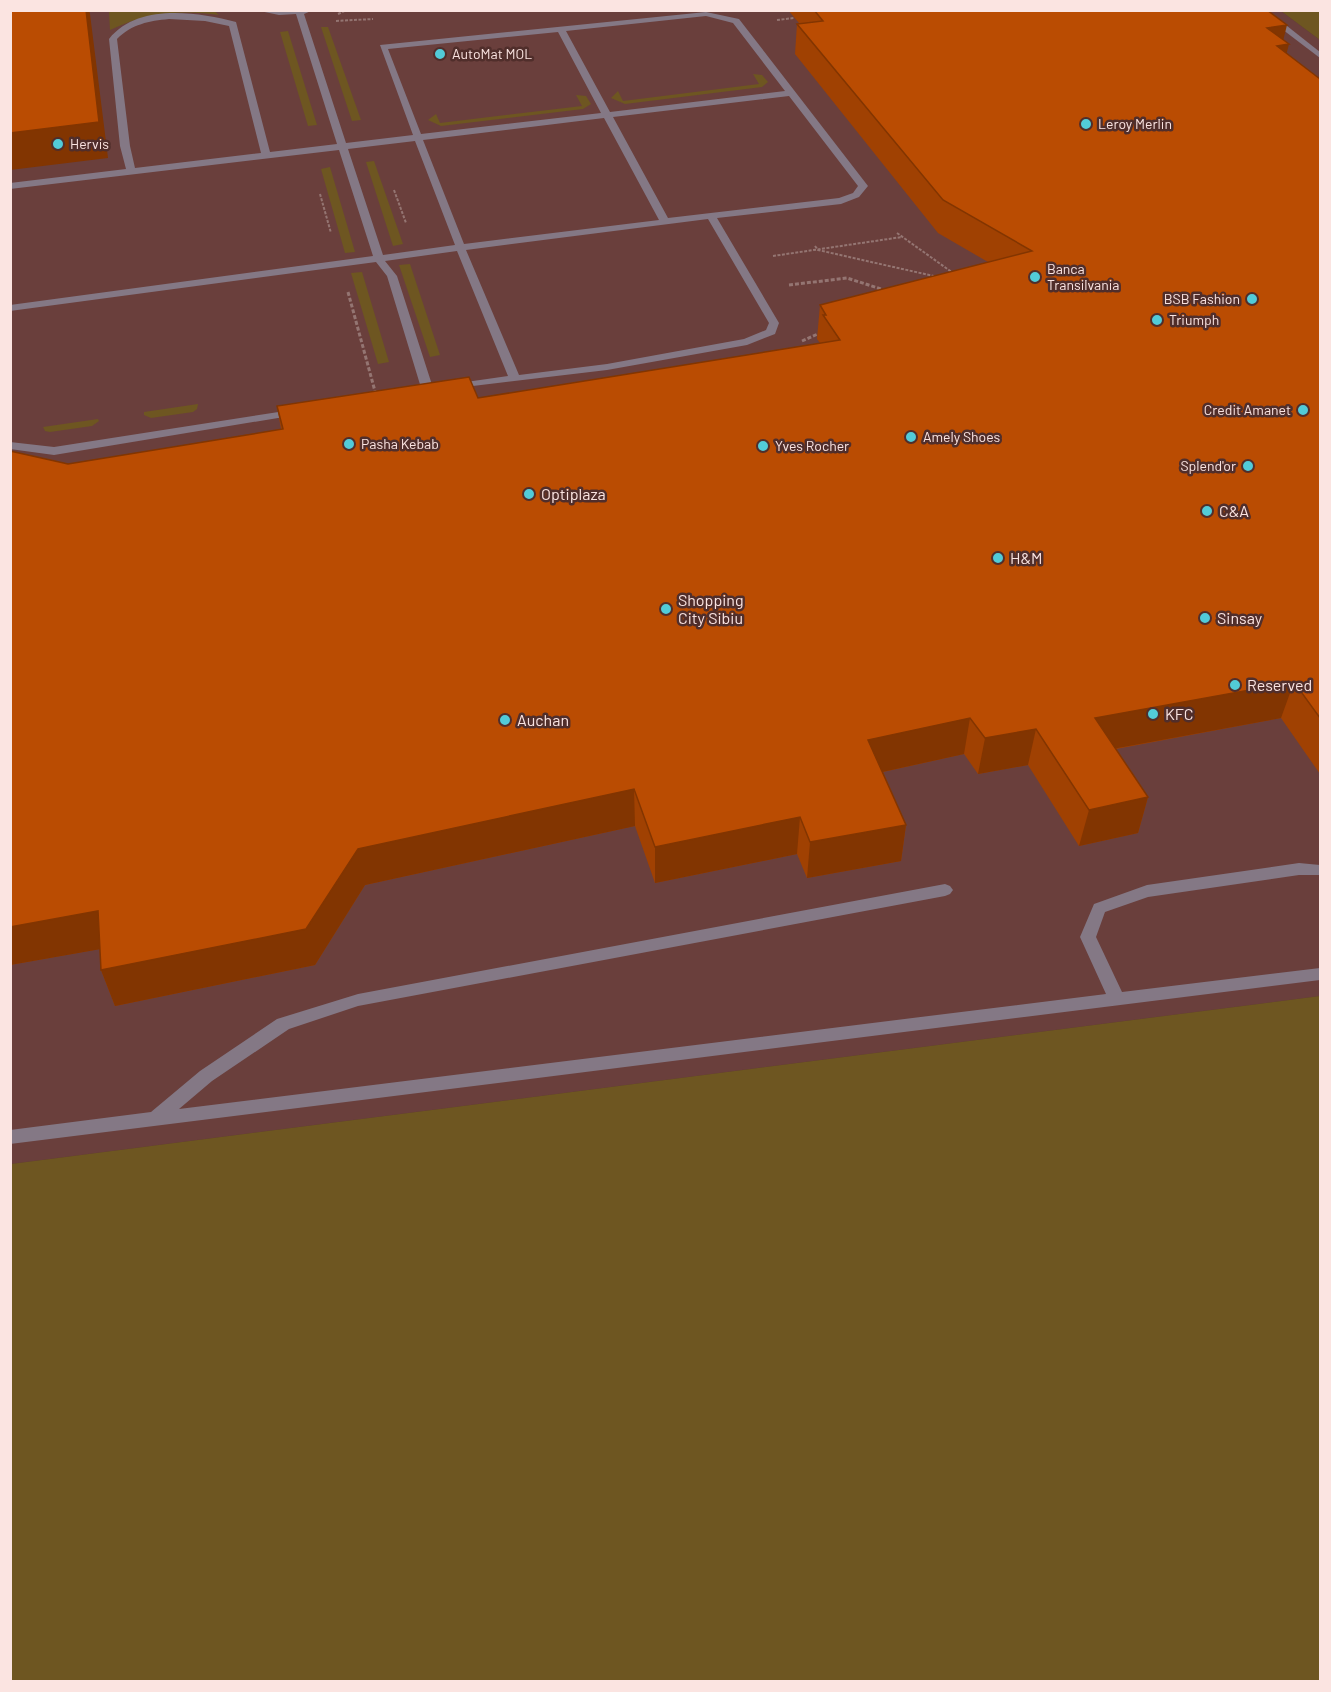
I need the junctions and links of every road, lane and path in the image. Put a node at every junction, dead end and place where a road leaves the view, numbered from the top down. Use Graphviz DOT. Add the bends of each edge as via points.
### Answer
graph roads {
  1 [pos="259,10"];
  2 [pos="347,10"];
  3 [pos="1261,10"];
  4 [pos="303,11"];
  5 [pos="380,21"];
  6 [pos="561,30"];
  7 [pos="1320,56"];
  8 [pos="792,93"];
  9 [pos="608,117"];
  10 [pos="418,138"];
  11 [pos="378,142"];
  12 [pos="343,146"];
  13 [pos="308,150"];
  14 [pos="266,155"];
  15 [pos="131,172"];
  16 [pos="10,186"];
  17 [pos="711,216"];
  18 [pos="665,222"];
  19 [pos="897,233"];
  20 [pos="902,237"];
  21 [pos="815,246"];
  22 [pos="460,249"];
  23 [pos="818,250"];
  24 [pos="417,255"];
  25 [pos="379,259"];
  26 [pos="340,265"];
  27 [pos="957,276"];
  28 [pos="945,278"];
  29 [pos="786,285"];
  30 [pos="885,291"];
  31 [pos="10,308"];
  32 [pos="515,379"];
  33 [pos="428,391"];
  34 [pos="377,399"];
  35 [pos="309,411"];
  36 [pos="10,444"];
  37 [pos="1320,870"];
  38 [pos="945,890"];
  39 [pos="1320,974"];
  40 [pos="1117,1000"];
  41 [pos="157,1117"];
  42 [pos="10,1137"];
  1 -- 4 [label="lane"];
  2 -- 5 [label="path" via="338,14 335,21"];
  3 -- 7 [label="lane"];
  4 -- 12 [label="lane"];
  6 -- 8 [label="lane" via="706,14 730,17"];
  6 -- 9 [label="lane"];
  6 -- 10 [label="lane" via="383,47"];
  8 -- 9 [label="lane"];
  8 -- 17 [label="lane" via="863,186 856,195 841,201"];
  9 -- 10 [label="lane"];
  9 -- 18 [label="lane"];
  10 -- 11 [label="lane"];
  10 -- 22 [label="lane"];
  11 -- 12 [label="lane"];
  11 -- 24 [label="path"];
  12 -- 13 [label="lane"];
  12 -- 25 [label="lane"];
  13 -- 14 [label="lane"];
  13 -- 26 [label="path"];
  14 -- 15 [label="lane"];
  14 -- 15 [label="lane" via="233,24 194,16 158,18 120,30 113,39"];
  15 -- 16 [label="lane"];
  17 -- 18 [label="lane"];
  17 -- 32 [label="lane" via="774,323 771,332 747,342"];
  18 -- 22 [label="lane"];
  19 -- 20 [label="path"];
  20 -- 23 [label="path"];
  20 -- 27 [label="path"];
  21 -- 23 [label="path"];
  22 -- 24 [label="lane"];
  22 -- 32 [label="lane"];
  23 -- 28 [label="path"];
  24 -- 25 [label="lane"];
  25 -- 26 [label="lane"];
  25 -- 33 [label="lane" via="392,276"];
  26 -- 31 [label="lane"];
  26 -- 34 [label="path"];
  29 -- 30 [label="path" via="847,278"];
  32 -- 33 [label="lane"];
  33 -- 34 [label="lane"];
  35 -- 36 [label="lane" via="54,451"];
  37 -- 40 [label="lane" via="1299,869 1147,891 1099,908 1088,938"];
  38 -- 41 [label="lane" via="358,1000 283,1024 206,1076"];
  39 -- 40 [label="lane"];
  40 -- 41 [label="lane"];
  41 -- 42 [label="lane"];
}
